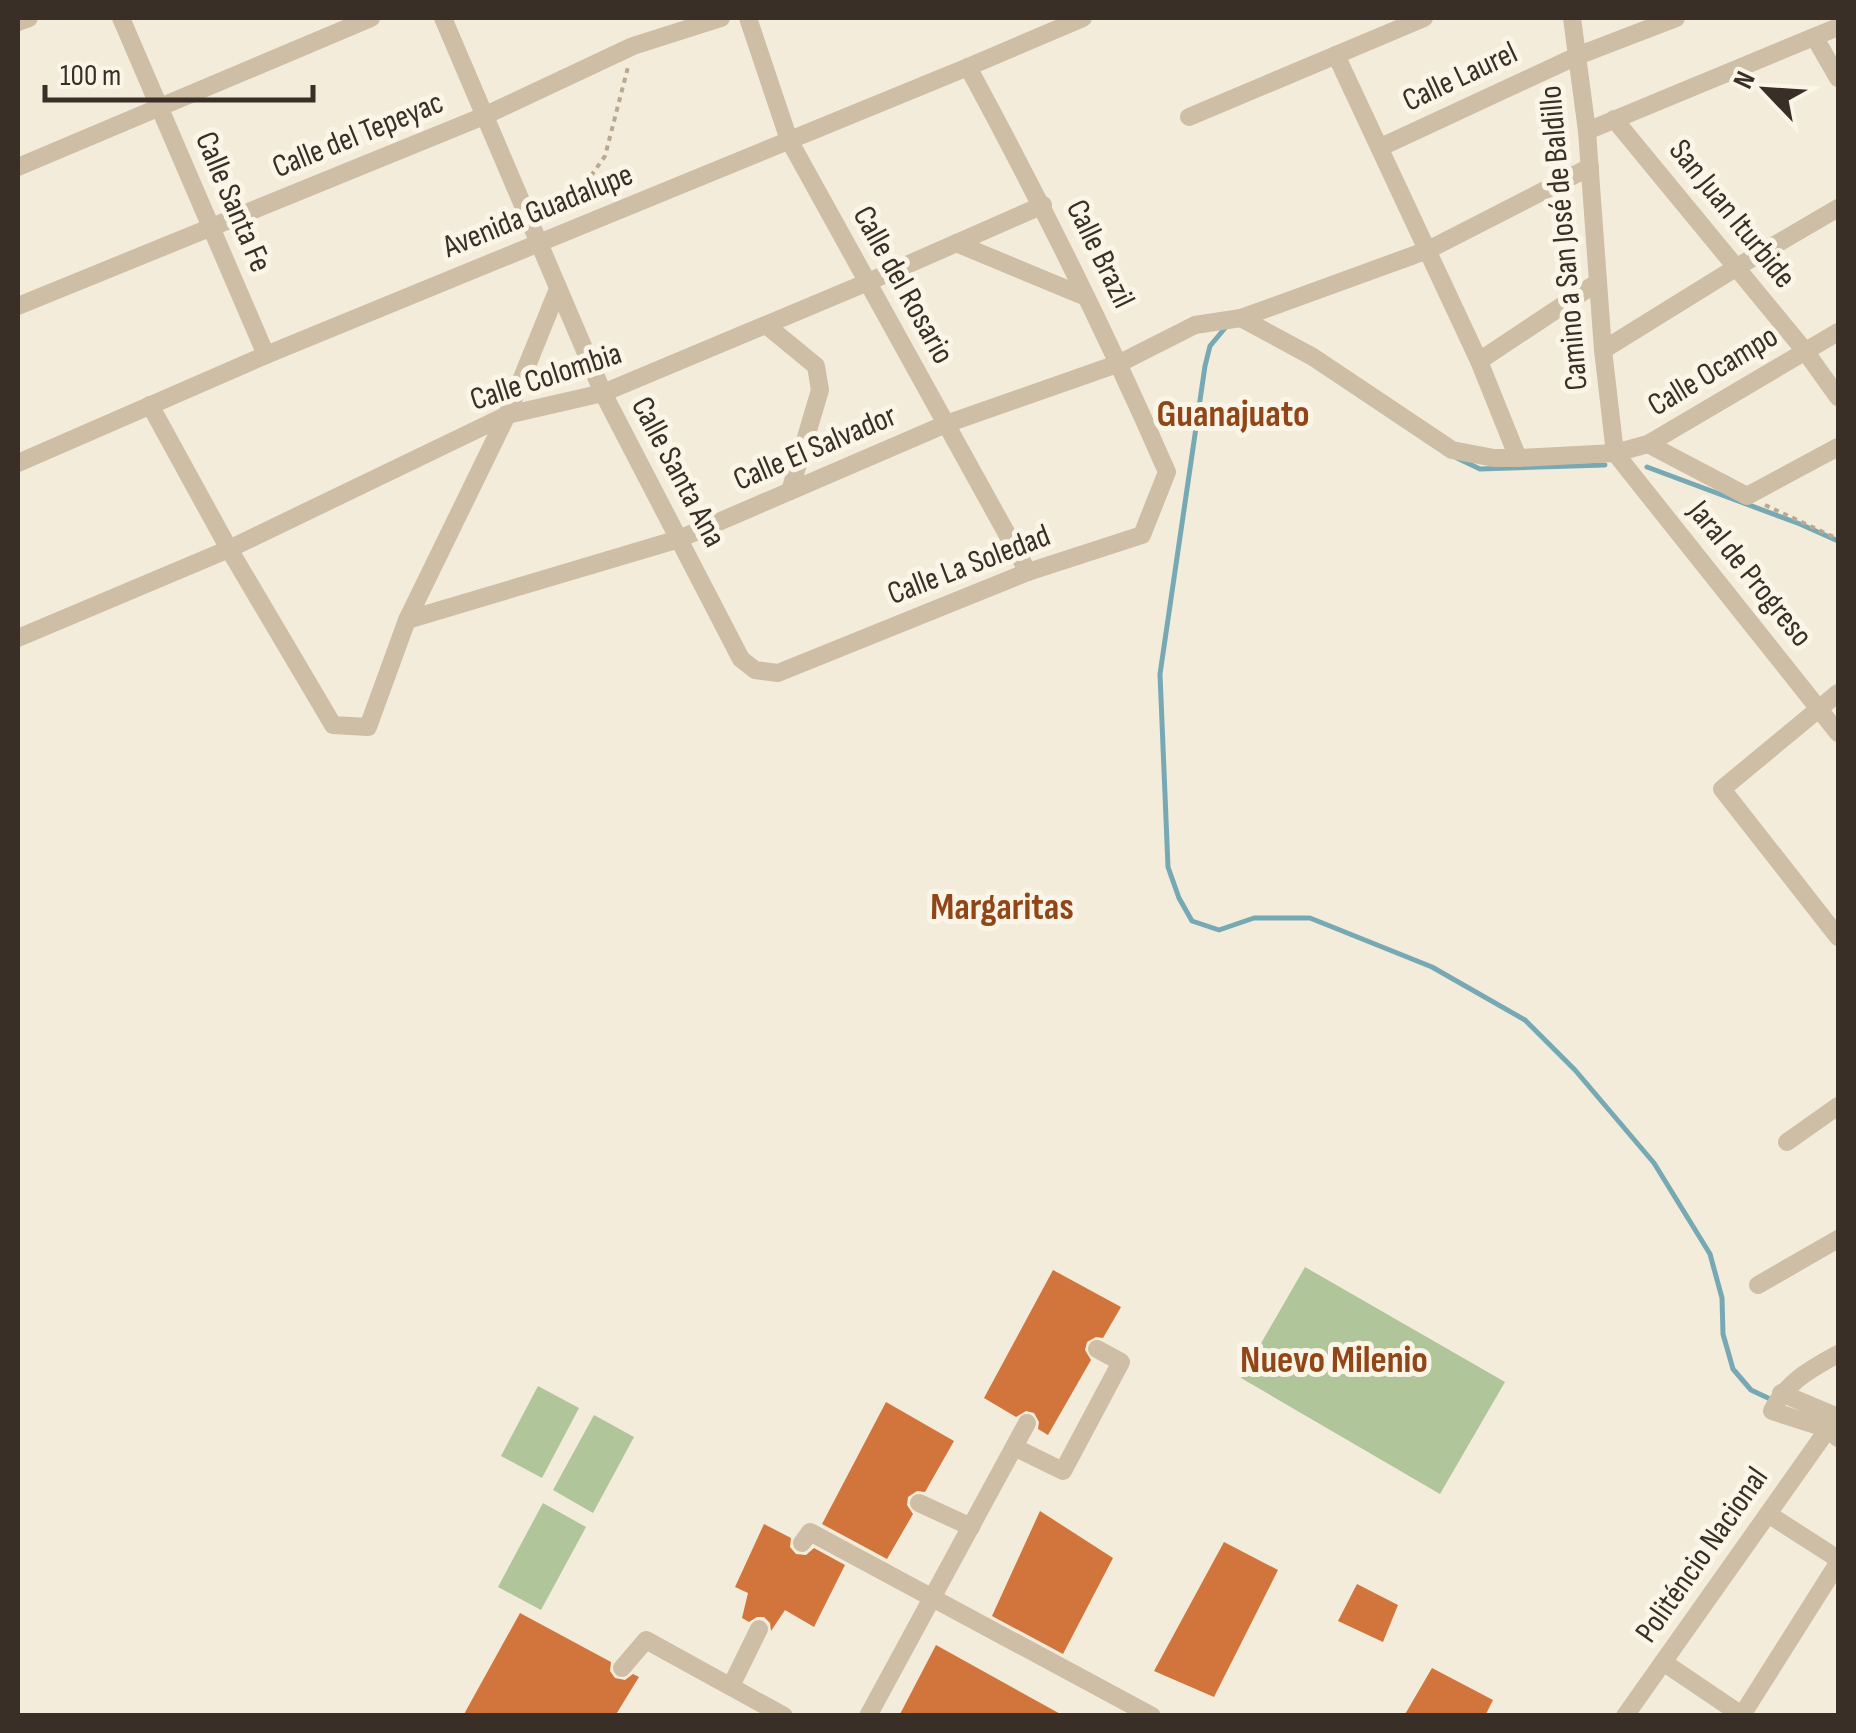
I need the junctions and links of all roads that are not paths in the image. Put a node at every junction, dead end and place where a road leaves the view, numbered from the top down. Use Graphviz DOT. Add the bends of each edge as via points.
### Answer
graph roads {
  1 [pos="29,18"];
  2 [pos="121,18"];
  3 [pos="371,18"];
  4 [pos="442,18"];
  5 [pos="721,18"];
  6 [pos="748,18"];
  7 [pos="1082,18"];
  8 [pos="1424,18"];
  9 [pos="1572,18"];
  10 [pos="1676,18"];
  11 [pos="18,22"];
  12 [pos="1838,27"];
  13 [pos="1815,38"];
  14 [pos="1336,55"];
  15 [pos="1578,56"];
  16 [pos="968,67"];
  17 [pos="1838,78"];
  18 [pos="159,107"];
  19 [pos="484,116"];
  20 [pos="1189,117"];
  21 [pos="1614,118"];
  22 [pos="1587,131"];
  23 [pos="789,140"];
  24 [pos="1381,147"];
  25 [pos="18,167"];
  26 [pos="1590,167"];
  27 [pos="1043,205"];
  28 [pos="1838,208"];
  29 [pos="211,227"];
  30 [pos="956,243"];
  31 [pos="538,244"];
  32 [pos="1428,250"];
  33 [pos="1737,267"];
  34 [pos="868,282"];
  35 [pos="1598,282"];
  36 [pos="558,289"];
  37 [pos="1086,297"];
  38 [pos="18,306"];
  39 [pos="1241,318"];
  40 [pos="766,325"];
  41 [pos="1838,332"];
  42 [pos="1604,350"];
  43 [pos="1805,351"];
  44 [pos="266,355"];
  45 [pos="1479,361"];
  46 [pos="1120,363"];
  47 [pos="603,393"];
  48 [pos="1838,396"];
  49 [pos="150,406"];
  50 [pos="507,415"];
  51 [pos="946,424"];
  52 [pos="1648,444"];
  53 [pos="1838,447"];
  54 [pos="1614,453"];
  55 [pos="1518,458"];
  56 [pos="18,463"];
  57 [pos="1167,472"];
  58 [pos="790,491"];
  59 [pos="679,538"];
  60 [pos="229,550"];
  61 [pos="1028,572"];
  62 [pos="407,620"];
  63 [pos="18,638"];
  64 [pos="755,670"];
  65 [pos="1838,693"];
  66 [pos="1819,708"];
  67 [pos="1838,732"];
  68 [pos="1838,936"];
  69 [pos="1838,1106"];
  70 [pos="1788,1142"];
  71 [pos="1838,1240"];
  72 [pos="1758,1285"];
  73 [pos="1097,1348"];
  74 [pos="1838,1354"];
  75 [pos="1781,1393"];
  76 [pos="1027,1423"];
  77 [pos="1835,1428"];
  78 [pos="1014,1446"];
  79 [pos="919,1502"];
  80 [pos="1768,1514"];
  81 [pos="971,1527"];
  82 [pos="802,1543"];
  83 [pos="1838,1561"];
  84 [pos="932,1597"];
  85 [pos="759,1629"];
  86 [pos="1663,1662"];
  87 [pos="622,1668"];
  88 [pos="731,1686"];
  89 [pos="753,1708"];
  90 [pos="1742,1715"];
  91 [pos="784,1716"];
  92 [pos="868,1716"];
  93 [pos="1152,1716"];
  94 [pos="1626,1716"];
  1 -- 11 [label="street"];
  2 -- 18 [label="street, Calle Santa Fe"];
  3 -- 18 [label="street"];
  4 -- 19 [label="street, Calle Santa Ana"];
  5 -- 19 [label="street, Calle del Tepeyac" via="633,46"];
  6 -- 23 [label="street, Calle del Rosario"];
  7 -- 16 [label="street, Avenida Guadalupe"];
  8 -- 14 [label="street"];
  9 -- 15 [label="street, Camino a San José de Baldillo"];
  10 -- 15 [label="street, Calle Laurel"];
  12 -- 13 [label="street"];
  13 -- 17 [label="street"];
  13 -- 21 [label="street"];
  14 -- 20 [label="street"];
  14 -- 24 [label="street"];
  15 -- 22 [label="street, Camino a San José de Baldillo"];
  15 -- 24 [label="street, Calle Laurel"];
  16 -- 23 [label="street, Avenida Guadalupe"];
  16 -- 27 [label="street, Calle Brazil"];
  18 -- 25 [label="street"];
  18 -- 29 [label="street, Calle Santa Fe"];
  19 -- 29 [label="street, Calle del Tepeyac"];
  19 -- 31 [label="street, Calle Santa Ana"];
  21 -- 22 [label="street"];
  21 -- 33 [label="street, San Juan Iturbide"];
  22 -- 26 [label="street, Camino a San José de Baldillo"];
  23 -- 31 [label="street, Avenida Guadalupe"];
  23 -- 34 [label="street, Calle del Rosario"];
  24 -- 32 [label="street"];
  26 -- 32 [label="street, Calle El Salvador"];
  26 -- 35 [label="street, Camino a San José de Baldillo"];
  27 -- 30 [label="street, Calle Colombia"];
  27 -- 37 [label="street, Calle Brazil"];
  28 -- 33 [label="street"];
  29 -- 38 [label="street, Calle del Tepeyac"];
  29 -- 44 [label="street, Calle Santa Fe"];
  30 -- 34 [label="street, Calle Colombia"];
  30 -- 37 [label="street"];
  31 -- 36 [label="street, Calle Santa Ana"];
  31 -- 44 [label="street, Avenida Guadalupe"];
  32 -- 39 [label="street, Calle El Salvador"];
  32 -- 45 [label="street"];
  33 -- 42 [label="street"];
  33 -- 43 [label="street, San Juan Iturbide"];
  34 -- 40 [label="street, Calle Colombia"];
  34 -- 51 [label="street, Calle del Rosario"];
  35 -- 42 [label="street, Camino a San José de Baldillo"];
  35 -- 45 [label="street"];
  36 -- 47 [label="street, Calle Santa Ana"];
  36 -- 50 [label="street"];
  37 -- 46 [label="street, Calle Brazil"];
  39 -- 46 [label="street, Calle El Salvador" via="1195,325"];
  39 -- 55 [label="street, Calle Ocampo" via="1313,357 1452,450"];
  40 -- 47 [label="street, Calle Colombia"];
  40 -- 58 [label="street" via="816,366 820,390"];
  41 -- 43 [label="street, Calle Ocampo"];
  42 -- 54 [label="street, Camino a San José de Baldillo"];
  43 -- 48 [label="street, San Juan Iturbide"];
  43 -- 52 [label="street, Calle Ocampo"];
  44 -- 49 [label="street, Avenida Guadalupe"];
  45 -- 55 [label="street"];
  46 -- 51 [label="street, Calle El Salvador"];
  46 -- 57 [label="street, Calle Brazil"];
  47 -- 50 [label="street, Calle Colombia"];
  47 -- 59 [label="street, Calle Santa Ana"];
  49 -- 56 [label="street, Avenida Guadalupe"];
  49 -- 60 [label="street"];
  50 -- 60 [label="street, Calle Colombia"];
  50 -- 62 [label="street"];
  51 -- 58 [label="street, Calle El Salvador"];
  51 -- 61 [label="street, Calle del Rosario"];
  52 -- 53 [label="street" via="1747,496"];
  52 -- 54 [label="street, Calle Ocampo"];
  54 -- 55 [label="street, Calle Ocampo"];
  54 -- 66 [label="street, Jaral de Progreso"];
  57 -- 61 [label="street, Calle La Soledad" via="1142,535"];
  58 -- 59 [label="street, Calle El Salvador"];
  59 -- 62 [label="street, Calle El Salvador"];
  59 -- 64 [label="street, Calle Santa Ana" via="741,659"];
  60 -- 62 [label="street" via="333,725 368,727"];
  60 -- 63 [label="street, Calle Colombia"];
  61 -- 64 [label="street, Calle La Soledad" via="778,673"];
  65 -- 66 [label="street"];
  66 -- 67 [label="street, Jaral de Progreso"];
  66 -- 68 [label="street" via="1722,789"];
  69 -- 70 [label="street"];
  71 -- 72 [label="street"];
  73 -- 78 [label="street" via="1121,1362 1062,1470"];
  74 -- 75 [label="street"];
  75 -- 77 [label="street"];
  75 -- 77 [label="street" via="1772,1411"];
  76 -- 78 [label="street"];
  77 -- 80 [label="street, Politéncio Nacional"];
  78 -- 81 [label="street"];
  79 -- 81 [label="street"];
  80 -- 83 [label="street"];
  80 -- 86 [label="street, Politéncio Nacional"];
  81 -- 84 [label="street"];
  82 -- 84 [label="street" via="810,1532"];
  83 -- 90 [label="street"];
  84 -- 92 [label="street"];
  84 -- 93 [label="street"];
  85 -- 88 [label="street"];
  86 -- 90 [label="street"];
  86 -- 94 [label="street, Politéncio Nacional"];
  87 -- 88 [label="street" via="646,1640"];
  88 -- 89 [label="street"];
  89 -- 91 [label="street"];
}
